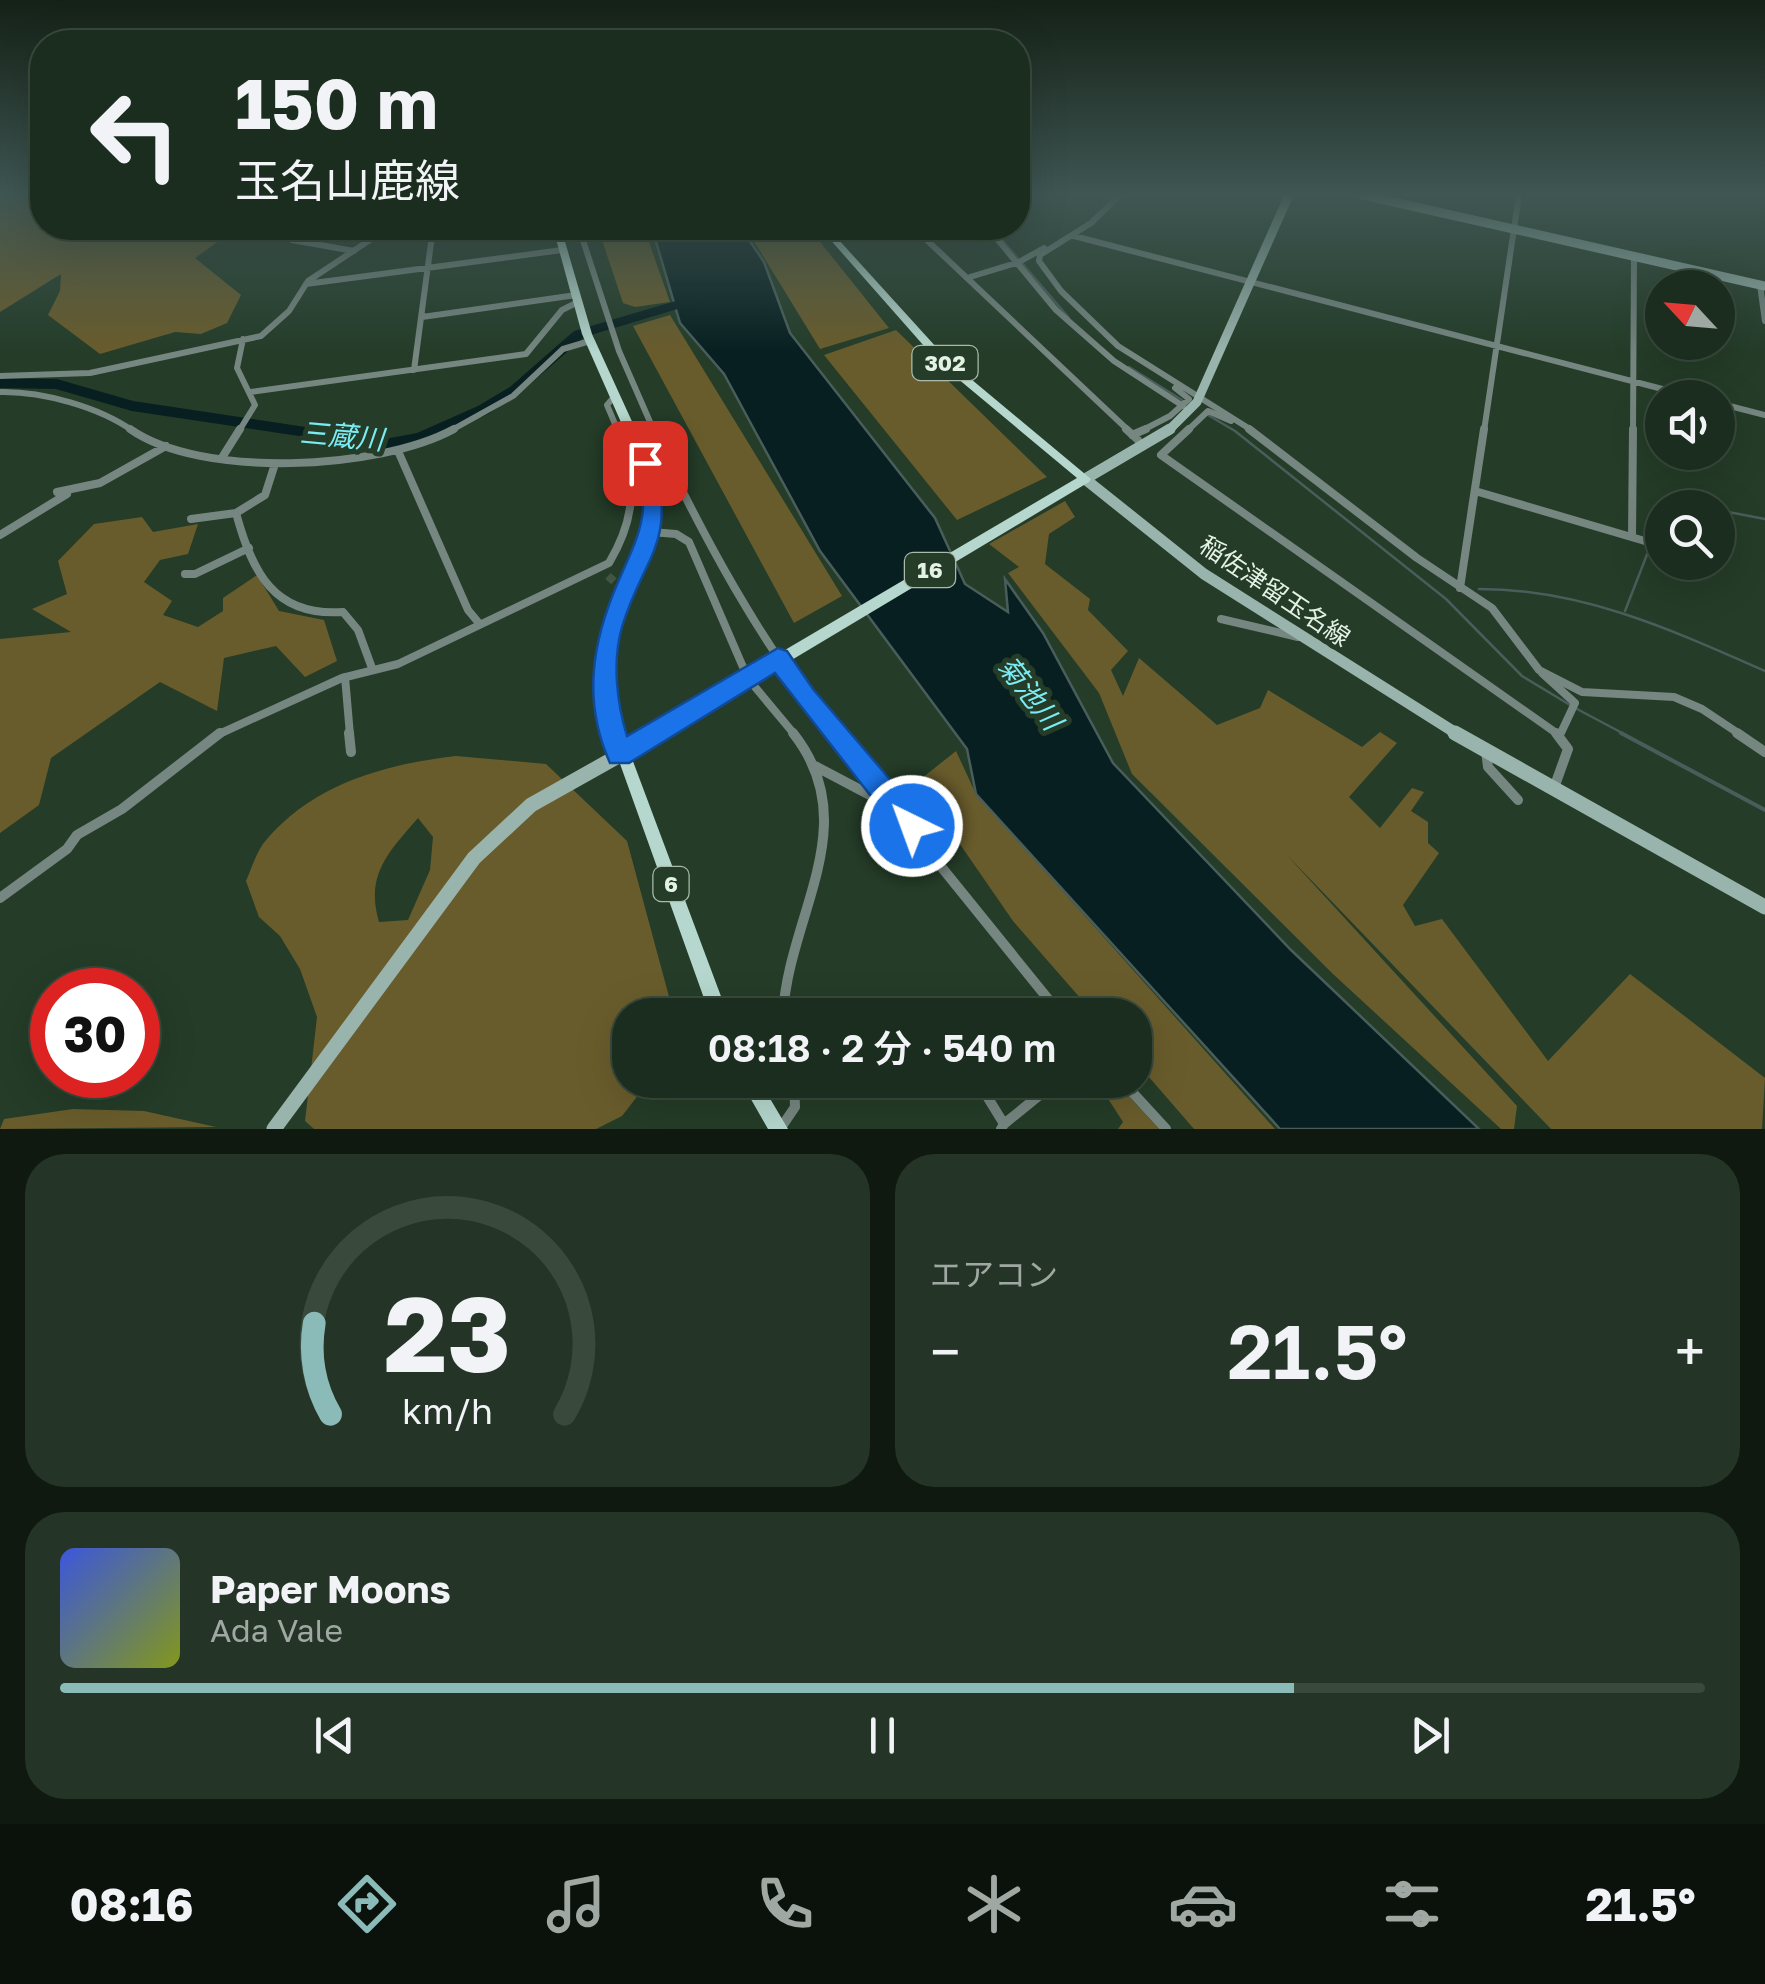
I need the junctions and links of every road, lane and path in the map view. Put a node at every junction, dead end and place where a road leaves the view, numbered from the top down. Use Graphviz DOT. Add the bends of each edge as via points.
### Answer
graph roads {
  1 [pos="335,248"];
  2 [pos="359,248"];
  3 [pos="430,248"];
  4 [pos="585,248"];
  5 [pos="842,248"];
  6 [pos="936,248"];
  7 [pos="1009,248"];
  8 [pos="1049,248"];
  9 [pos="1053,248"];
  10 [pos="1119,248"];
  11 [pos="1266,248"];
  12 [pos="1511,248"];
  13 [pos="1598,248"];
  14 [pos="562,250"];
  15 [pos="354,251"];
  16 [pos="1634,256"];
  17 [pos="1022,260"];
  18 [pos="427,268"];
  19 [pos="970,277"];
  20 [pos="1251,282"];
  21 [pos="306,284"];
  22 [pos="1762,286"];
  23 [pos="578,298"];
  24 [pos="422,317"];
  25 [pos="1765,322"];
  26 [pos="587,333"];
  27 [pos="243,339"];
  28 [pos="1496,345"];
  29 [pos="414,370"];
  30 [pos="1154,373"];
  31 [pos="0,376"];
  32 [pos="1634,381"];
  33 [pos="1645,384"];
  34 [pos="0,392"];
  35 [pos="251,392"];
  36 [pos="1200,397"];
  37 [pos="614,398"];
  38 [pos="1183,406"];
  39 [pos="1735,407"];
  40 [pos="1765,415"];
  41 [pos="1246,426"];
  42 [pos="166,446"];
  43 [pos="398,451"];
  44 [pos="223,456"];
  45 [pos="274,467"];
  46 [pos="1085,479"];
  47 [pos="1476,490"];
  48 [pos="56,492"];
  49 [pos="71,492"];
  50 [pos="236,512"];
  51 [pos="190,518"];
  52 [pos="651,532"];
  53 [pos="0,536"];
  54 [pos="1632,538"];
  55 [pos="1645,542"];
  56 [pos="249,548"];
  57 [pos="598,568"];
  58 [pos="207,569"];
  59 [pos="185,574"];
  60 [pos="608,576"];
  61 [pos="212,582"];
  62 [pos="1460,588"];
  63 [pos="1221,619"];
  64 [pos="478,622"];
  65 [pos="1302,638"];
  66 [pos="783,656"];
  67 [pos="742,667"];
  68 [pos="372,668"];
  69 [pos="1539,670"];
  70 [pos="345,677"];
  71 [pos="755,687"];
  72 [pos="1560,736"];
  73 [pos="1485,750"];
  74 [pos="351,752"];
  75 [pos="1765,752"];
  76 [pos="620,754"];
  77 [pos="815,766"];
  78 [pos="1554,788"];
  79 [pos="1518,800"];
  80 [pos="894,808"];
  81 [pos="0,898"];
  82 [pos="1765,907"];
  83 [pos="713,998"];
  84 [pos="784,998"];
  85 [pos="1047,998"];
  86 [pos="761,1098"];
  87 [pos="797,1098"];
  88 [pos="987,1098"];
  89 [pos="1036,1098"];
  90 [pos="1138,1098"];
  91 [pos="1002,1126"];
  92 [pos="274,1129"];
  93 [pos="779,1129"];
  94 [pos="1166,1129"];
  1 -- 15 [label="street"];
  2 -- 15 [label="street"];
  3 -- 18 [label="street"];
  4 -- 66 [label="street" via="610,331 693,506"];
  5 -- 46 [label="main road, 302" via="944,362"];
  6 -- 19 [label="street"];
  7 -- 17 [label="street"];
  8 -- 17 [label="street"];
  9 -- 30 [label="street" via="1040,256 1042,267 1100,330"];
  10 -- 20 [label="street"];
  11 -- 20 [label="main road"];
  12 -- 28 [label="street"];
  13 -- 16 [label="main road"];
  14 -- 18 [label="street"];
  14 -- 23 [label="main road, 6"];
  15 -- 21 [label="street"];
  16 -- 22 [label="main road"];
  16 -- 32 [label="street"];
  17 -- 19 [label="street"];
  17 -- 38 [label="street" via="1056,310 1114,361"];
  18 -- 21 [label="street"];
  18 -- 24 [label="street"];
  19 -- 38 [label="street" via="1135,437"];
  20 -- 28 [label="street"];
  20 -- 36 [label="main road"];
  21 -- 27 [label="street" via="275,326"];
  22 -- 25 [label="street"];
  23 -- 24 [label="street"];
  23 -- 26 [label="main road, 6"];
  23 -- 29 [label="street" via="526,354"];
  24 -- 29 [label="street"];
  26 -- 37 [label="main road, 6"];
  26 -- 43 [label="street" via="513,396 430,442"];
  27 -- 31 [label="street" via="90,373"];
  27 -- 35 [label="street" via="237,368"];
  28 -- 32 [label="street"];
  28 -- 47 [label="street"];
  29 -- 35 [label="street"];
  30 -- 36 [label="street"];
  30 -- 38 [label="street" via="1188,399"];
  32 -- 33 [label="street"];
  32 -- 54 [label="street"];
  34 -- 42 [label="street" via="32,391 108,412 144,441"];
  35 -- 44 [label="street" via="255,405"];
  36 -- 41 [label="street"];
  36 -- 46 [label="main road" via="1168,431"];
  37 -- 52 [label="main road, 6" via="652,482"];
  37 -- 57 [label="street" via="607,405 634,468 636,499 621,545"];
  39 -- 40 [label="street"];
  41 -- 62 [label="street"];
  41 -- 72 [label="street" via="1208,410 1160,456"];
  42 -- 44 [label="street"];
  42 -- 49 [label="street" via="108,480"];
  43 -- 45 [label="street"];
  43 -- 64 [label="street"];
  44 -- 45 [label="street"];
  45 -- 50 [label="street" via="265,495"];
  46 -- 65 [label="main road, 稲佐津留玉名線 / 302" via="1203,573"];
  46 -- 66 [label="main road, 16"];
  47 -- 54 [label="street"];
  47 -- 62 [label="street"];
  48 -- 49 [label="street"];
  49 -- 53 [label="street"];
  50 -- 51 [label="street"];
  50 -- 56 [label="street"];
  52 -- 67 [label="street" via="689,542"];
  52 -- 76 [label="main road, 6" via="609,629 603,685"];
  54 -- 55 [label="street"];
  56 -- 58 [label="street"];
  56 -- 68 [label="street" via="283,605 343,612 358,630"];
  57 -- 60 [label="street"];
  57 -- 64 [label="street"];
  58 -- 59 [label="street"];
  58 -- 61 [label="street"];
  62 -- 69 [label="street" via="1504,618"];
  63 -- 65 [label="street"];
  64 -- 68 [label="street" via="398,664"];
  65 -- 73 [label="main road, 稲佐津留玉名線 / 302"];
  66 -- 76 [label="main road, 16"];
  66 -- 80 [label="street"];
  68 -- 70 [label="street"];
  69 -- 72 [label="street" via="1573,707"];
  69 -- 75 [label="street" via="1582,692 1674,697"];
  70 -- 74 [label="street"];
  70 -- 81 [label="street" via="229,726"];
  71 -- 77 [label="street"];
  72 -- 78 [label="street" via="1568,748"];
  73 -- 78 [label="main road, 稲佐津留玉名線 / 302"];
  73 -- 79 [label="street" via="1488,766"];
  76 -- 83 [label="main road, 6"];
  76 -- 92 [label="main road" via="531,805 474,858"];
  77 -- 80 [label="street"];
  77 -- 84 [label="street" via="826,805 824,833 785,966"];
  78 -- 82 [label="main road, 稲佐津留玉名線 / 302"];
  80 -- 85 [label="street"];
  86 -- 93 [label="main road"];
  87 -- 93 [label="street"];
  88 -- 91 [label="street"];
  89 -- 91 [label="street"];
  90 -- 94 [label="street"];
}
